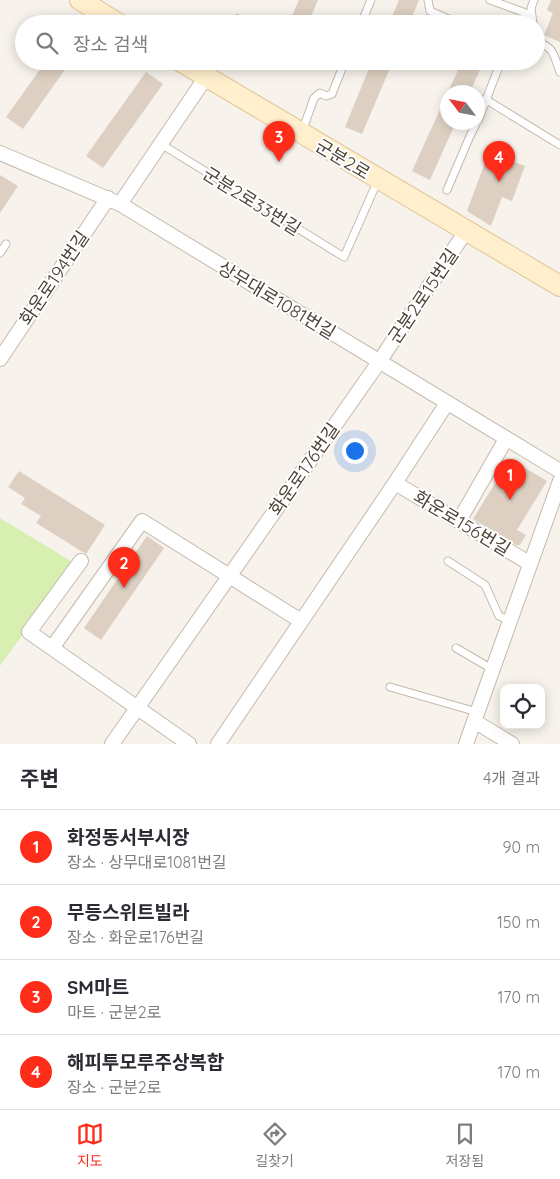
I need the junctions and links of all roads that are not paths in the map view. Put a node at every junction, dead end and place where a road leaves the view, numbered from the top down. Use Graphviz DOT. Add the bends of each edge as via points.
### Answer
graph roads {
  1 [pos="80,0"];
  2 [pos="371,0"];
  3 [pos="428,0"];
  4 [pos="490,0"];
  5 [pos="534,0"];
  6 [pos="104,15"];
  7 [pos="365,15"];
  8 [pos="439,15"];
  9 [pos="531,15"];
  10 [pos="545,47"];
  11 [pos="195,70"];
  12 [pos="341,70"];
  13 [pos="497,70"];
  14 [pos="560,72"];
  15 [pos="206,77"];
  16 [pos="486,99"];
  17 [pos="473,130"];
  18 [pos="301,134"];
  19 [pos="160,144"];
  20 [pos="560,145"];
  21 [pos="0,153"];
  22 [pos="378,179"];
  23 [pos="447,190"];
  24 [pos="114,201"];
  25 [pos="466,231"];
  26 [pos="6,244"];
  27 [pos="0,252"];
  28 [pos="344,257"];
  29 [pos="560,286"];
  30 [pos="0,359"];
  31 [pos="379,362"];
  32 [pos="447,403"];
  33 [pos="506,439"];
  34 [pos="560,471"];
  35 [pos="560,480"];
  36 [pos="395,483"];
  37 [pos="458,521"];
  38 [pos="81,561"];
  39 [pos="448,561"];
  40 [pos="529,563"];
  41 [pos="230,576"];
  42 [pos="509,620"];
  43 [pos="301,621"];
  44 [pos="49,646"];
  45 [pos="456,648"];
  46 [pos="492,668"];
  47 [pos="390,688"];
  48 [pos="137,708"];
  49 [pos="475,716"];
  50 [pos="112,744"];
  51 [pos="188,744"];
  52 [pos="218,744"];
  53 [pos="466,744"];
  54 [pos="512,744"];
  1 -- 6 [label="street"];
  2 -- 7 [label="lane"];
  3 -- 8 [label="lane" via="430,11"];
  4 -- 9 [label="lane"];
  5 -- 9 [label="lane"];
  10 -- 14 [label="lane" via="552,52"];
  11 -- 15 [label="street, 군분2로"];
  12 -- 18 [label="lane" via="332,94 320,93 314,98"];
  13 -- 16 [label="lane"];
  15 -- 18 [label="street, 군분2로"];
  15 -- 19 [label="street"];
  16 -- 20 [label="lane"];
  17 -- 23 [label="lane"];
  18 -- 22 [label="street, 군분2로"];
  19 -- 24 [label="street"];
  19 -- 28 [label="lane, 군분2로33번길"];
  21 -- 24 [label="street, 상무대로1081번길"];
  22 -- 25 [label="street, 군분2로"];
  22 -- 28 [label="lane, 군분2로"];
  24 -- 30 [label="street, 화운로194번길"];
  24 -- 31 [label="street, 상무대로1081번길"];
  25 -- 29 [label="street, 군분2로"];
  25 -- 31 [label="street, 군분2로15번길"];
  26 -- 27 [label="lane"];
  31 -- 32 [label="street, 상무대로1081번길"];
  31 -- 41 [label="street, 화운로176번길"];
  32 -- 33 [label="street, 상무대로1081번길"];
  32 -- 36 [label="street"];
  33 -- 34 [label="street, 상무대로1081번길"];
  33 -- 37 [label="street"];
  35 -- 40 [label="street, 화운로156번길"];
  36 -- 37 [label="street, 화운로156번길"];
  36 -- 43 [label="street"];
  37 -- 40 [label="street, 화운로156번길"];
  38 -- 44 [label="street" via="29,632"];
  39 -- 42 [label="lane" via="482,581 499,616"];
  40 -- 42 [label="street, 화운로156번길"];
  41 -- 43 [label="street"];
  41 -- 44 [label="street" via="142,521"];
  41 -- 48 [label="street, 화운로176번길"];
  42 -- 46 [label="street, 화운로156번길"];
  43 -- 52 [label="street"];
  44 -- 48 [label="street"];
  45 -- 46 [label="lane"];
  46 -- 49 [label="street, 화운로156번길"];
  47 -- 49 [label="lane"];
  48 -- 50 [label="street, 화운로176번길"];
  48 -- 51 [label="street"];
  49 -- 53 [label="street, 화운로156번길"];
  49 -- 54 [label="street"];
}
